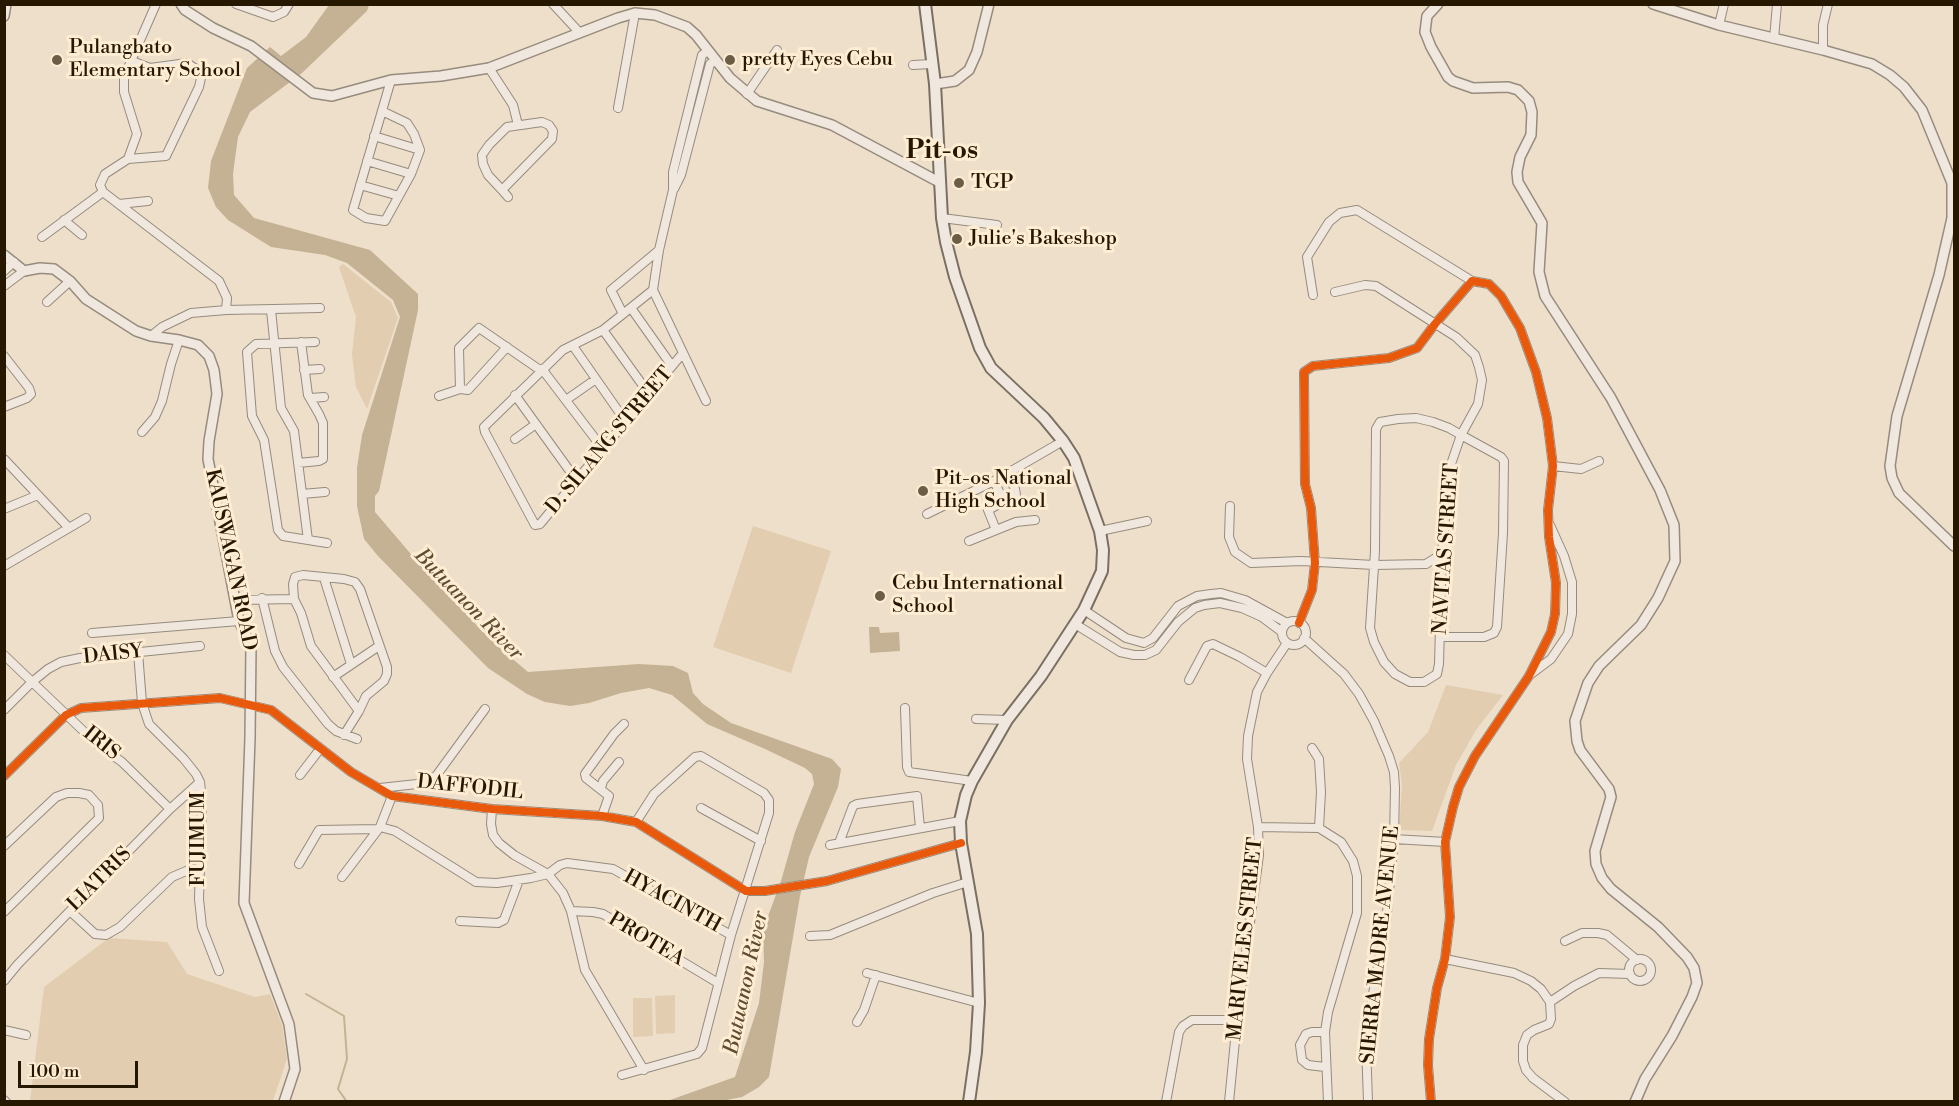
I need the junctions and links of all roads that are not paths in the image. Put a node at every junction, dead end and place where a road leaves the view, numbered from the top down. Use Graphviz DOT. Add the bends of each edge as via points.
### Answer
graph roads {
  1 [pos="6,4"];
  2 [pos="156,4"];
  3 [pos="181,4"];
  4 [pos="236,4"];
  5 [pos="290,4"];
  6 [pos="553,4"];
  7 [pos="925,4"];
  8 [pos="989,4"];
  9 [pos="1438,4"];
  10 [pos="1653,4"];
  11 [pos="1724,4"];
  12 [pos="1777,4"];
  13 [pos="1828,4"];
  14 [pos="642,10"];
  15 [pos="4,16"];
  16 [pos="1719,25"];
  17 [pos="579,32"];
  18 [pos="1774,39"];
  19 [pos="777,50"];
  20 [pos="1823,50"];
  21 [pos="708,51"];
  22 [pos="132,61"];
  23 [pos="715,61"];
  24 [pos="932,64"];
  25 [pos="913,65"];
  26 [pos="489,68"];
  27 [pos="391,80"];
  28 [pos="935,84"];
  29 [pos="747,94"];
  30 [pos="618,108"];
  31 [pos="381,111"];
  32 [pos="518,125"];
  33 [pos="374,136"];
  34 [pos="420,150"];
  35 [pos="128,159"];
  36 [pos="367,161"];
  37 [pos="411,174"];
  38 [pos="939,182"];
  39 [pos="360,185"];
  40 [pos="502,190"];
  41 [pos="673,190"];
  42 [pos="103,192"];
  43 [pos="399,196"];
  44 [pos="508,197"];
  45 [pos="148,201"];
  46 [pos="119,204"];
  47 [pos="942,218"];
  48 [pos="64,220"];
  49 [pos="998,225"];
  50 [pos="82,235"];
  51 [pos="42,237"];
  52 [pos="659,250"];
  53 [pos="4,255"];
  54 [pos="14,262"];
  55 [pos="4,271"];
  56 [pos="24,271"];
  57 [pos="70,281"];
  58 [pos="1472,281"];
  59 [pos="4,286"];
  60 [pos="653,290"];
  61 [pos="1335,292"];
  62 [pos="1313,295"];
  63 [pos="47,302"];
  64 [pos="320,308"];
  65 [pos="631,308"];
  66 [pos="226,310"];
  67 [pos="271,310"];
  68 [pos="623,314"];
  69 [pos="1435,324"];
  70 [pos="603,330"];
  71 [pos="151,336"];
  72 [pos="179,340"];
  73 [pos="301,342"];
  74 [pos="315,342"];
  75 [pos="274,344"];
  76 [pos="573,346"];
  77 [pos="507,347"];
  78 [pos="683,353"];
  79 [pos="4,356"];
  80 [pos="672,366"];
  81 [pos="320,369"];
  82 [pos="541,369"];
  83 [pos="304,370"];
  84 [pos="596,379"];
  85 [pos="460,390"];
  86 [pos="649,394"];
  87 [pos="515,395"];
  88 [pos="439,396"];
  89 [pos="324,397"];
  90 [pos="310,398"];
  91 [pos="566,400"];
  92 [pos="706,400"];
  93 [pos="4,407"];
  94 [pos="626,422"];
  95 [pos="536,424"];
  96 [pos="142,432"];
  97 [pos="1461,435"];
  98 [pos="515,439"];
  99 [pos="1063,441"];
  100 [pos="603,449"];
  101 [pos="5,460"];
  102 [pos="1599,461"];
  103 [pos="298,463"];
  104 [pos="1553,466"];
  105 [pos="1007,473"];
  106 [pos="577,480"];
  107 [pos="994,481"];
  108 [pos="325,492"];
  109 [pos="302,494"];
  110 [pos="38,495"];
  111 [pos="1004,502"];
  112 [pos="1230,506"];
  113 [pos="4,509"];
  114 [pos="927,514"];
  115 [pos="86,518"];
  116 [pos="1035,520"];
  117 [pos="1148,520"];
  118 [pos="1548,521"];
  119 [pos="68,527"];
  120 [pos="996,530"];
  121 [pos="1100,531"];
  122 [pos="308,540"];
  123 [pos="969,541"];
  124 [pos="327,543"];
  125 [pos="1954,546"];
  126 [pos="1443,554"];
  127 [pos="1314,563"];
  128 [pos="1426,564"];
  129 [pos="1374,565"];
  130 [pos="4,566"];
  131 [pos="1442,570"];
  132 [pos="324,578"];
  133 [pos="262,598"];
  134 [pos="294,599"];
  135 [pos="235,600"];
  136 [pos="1243,604"];
  137 [pos="1084,610"];
  138 [pos="239,621"];
  139 [pos="1287,623"];
  140 [pos="1299,623"];
  141 [pos="1075,624"];
  142 [pos="1282,632"];
  143 [pos="92,633"];
  144 [pos="1441,637"];
  145 [pos="1126,638"];
  146 [pos="1304,638"];
  147 [pos="1287,643"];
  148 [pos="200,646"];
  149 [pos="379,646"];
  150 [pos="138,652"];
  151 [pos="1120,652"];
  152 [pos="4,655"];
  153 [pos="351,664"];
  154 [pos="1267,673"];
  155 [pos="1529,675"];
  156 [pos="333,677"];
  157 [pos="1189,680"];
  158 [pos="32,682"];
  159 [pos="142,703"];
  160 [pos="251,704"];
  161 [pos="905,708"];
  162 [pos="485,709"];
  163 [pos="4,710"];
  164 [pos="359,711"];
  165 [pos="66,715"];
  166 [pos="976,719"];
  167 [pos="1007,720"];
  168 [pos="624,724"];
  169 [pos="344,735"];
  170 [pos="357,739"];
  171 [pos="1312,748"];
  172 [pos="320,749"];
  173 [pos="619,762"];
  174 [pos="300,775"];
  175 [pos="4,776"];
  176 [pos="972,781"];
  177 [pos="200,782"];
  178 [pos="380,788"];
  179 [pos="601,788"];
  180 [pos="392,796"];
  181 [pos="701,808"];
  182 [pos="170,809"];
  183 [pos="492,809"];
  184 [pos="602,816"];
  185 [pos="960,821"];
  186 [pos="636,822"];
  187 [pos="1258,827"];
  188 [pos="379,828"];
  189 [pos="920,828"];
  190 [pos="1318,828"];
  191 [pos="1394,839"];
  192 [pos="761,841"];
  193 [pos="1444,842"];
  194 [pos="961,843"];
  195 [pos="4,846"];
  196 [pos="299,864"];
  197 [pos="200,870"];
  198 [pos="548,874"];
  199 [pos="342,877"];
  200 [pos="519,880"];
  201 [pos="968,882"];
  202 [pos="746,891"];
  203 [pos="70,911"];
  204 [pos="571,911"];
  205 [pos="4,912"];
  206 [pos="460,921"];
  207 [pos="731,935"];
  208 [pos="810,936"];
  209 [pos="1565,941"];
  210 [pos="1445,959"];
  211 [pos="1637,960"];
  212 [pos="219,971"];
  213 [pos="1630,974"];
  214 [pos="4,981"];
  215 [pos="718,983"];
  216 [pos="1550,1002"];
  217 [pos="979,1003"];
  218 [pos="1237,1020"];
  219 [pos="857,1022"];
  220 [pos="4,1030"];
  221 [pos="1325,1032"];
  222 [pos="26,1035"];
  223 [pos="1325,1067"];
  224 [pos="644,1070"];
  225 [pos="622,1075"];
  226 [pos="284,1101"];
  227 [pos="969,1101"];
  228 [pos="1166,1101"];
  229 [pos="1229,1101"];
  230 [pos="1328,1101"];
  231 [pos="1368,1101"];
  232 [pos="1431,1101"];
  233 [pos="1565,1101"];
  234 [pos="1635,1101"];
  1 -- 15 [label="street"];
  2 -- 22 [label="street"];
  3 -- 27 [label="street" via="213,27 251,46 313,93 332,96"];
  4 -- 5 [label="street" via="273,17"];
  6 -- 17 [label="street"];
  7 -- 24 [label="main road"];
  8 -- 28 [label="street" via="969,70 955,81"];
  9 -- 234 [label="street" via="1427,16 1425,32 1448,76 1473,88 1518,90 1529,101 1531,135 1517,172 1518,182 1542,223 1539,272 1545,296 1611,398 1660,490 1674,525 1675,561 1658,598 1641,625 1599,666 1588,683 1575,721 1580,750 1611,797 1596,851 1602,878 1687,957 1697,983"];
  10 -- 16 [label="street"];
  11 -- 16 [label="street"];
  12 -- 18 [label="street"];
  13 -- 20 [label="street"];
  14 -- 17 [label="street"];
  14 -- 21 [label="street" via="687,27"];
  14 -- 30 [label="street"];
  16 -- 18 [label="street"];
  17 -- 26 [label="street"];
  18 -- 20 [label="street"];
  19 -- 29 [label="street"];
  20 -- 125 [label="street" via="1872,64 1904,87 1922,110 1952,183 1952,218 1940,275 1897,417 1890,466 1899,493"];
  21 -- 23 [label="street"];
  21 -- 41 [label="street" via="702,55 678,150"];
  22 -- 35 [label="street" via="124,77 124,92 137,134"];
  22 -- 35 [label="street" via="150,68 187,63 201,78 166,156"];
  23 -- 29 [label="street"];
  23 -- 41 [label="street" via="710,64 681,175"];
  24 -- 25 [label="street"];
  24 -- 28 [label="main road"];
  26 -- 27 [label="street"];
  26 -- 32 [label="street" via="513,105"];
  27 -- 31 [label="street"];
  28 -- 38 [label="main road"];
  29 -- 38 [label="street" via="774,108 831,125"];
  31 -- 33 [label="street"];
  31 -- 34 [label="street" via="407,123"];
  32 -- 40 [label="street" via="501,131 482,155 488,175"];
  32 -- 40 [label="street" via="542,122 551,127 552,139"];
  33 -- 34 [label="street"];
  33 -- 36 [label="street"];
  34 -- 37 [label="street"];
  35 -- 42 [label="street" via="105,174 100,185"];
  36 -- 37 [label="street"];
  36 -- 39 [label="street"];
  37 -- 43 [label="street"];
  38 -- 47 [label="main road"];
  39 -- 43 [label="street"];
  39 -- 43 [label="street" via="353,210 366,218 385,221"];
  40 -- 44 [label="street"];
  41 -- 52 [label="street"];
  42 -- 46 [label="street"];
  42 -- 48 [label="street"];
  45 -- 46 [label="street"];
  46 -- 66 [label="street" via="219,281"];
  47 -- 49 [label="street"];
  47 -- 99 [label="main road" via="955,278 980,348 991,368"];
  48 -- 50 [label="street"];
  48 -- 51 [label="street"];
  52 -- 60 [label="street"];
  52 -- 68 [label="street" via="611,290"];
  53 -- 54 [label="street"];
  54 -- 55 [label="street"];
  54 -- 56 [label="street"];
  56 -- 57 [label="street, KAUSWAGAN ROAD" via="54,269"];
  56 -- 59 [label="street"];
  57 -- 63 [label="street"];
  57 -- 71 [label="street, KAUSWAGAN ROAD" via="86,299"];
  58 -- 62 [label="street" via="1357,210 1340,213 1329,222 1307,257"];
  58 -- 69 [label="street"];
  58 -- 104 [label="street" via="1489,284 1520,328 1547,418"];
  60 -- 65 [label="street"];
  60 -- 78 [label="street"];
  61 -- 69 [label="street, NAVITAS STREET" via="1376,286"];
  64 -- 67 [label="street"];
  65 -- 68 [label="street"];
  65 -- 80 [label="street"];
  66 -- 67 [label="street"];
  66 -- 71 [label="street" via="192,313"];
  67 -- 75 [label="street"];
  68 -- 70 [label="street"];
  69 -- 97 [label="street, NAVITAS STREET" via="1456,337 1474,355 1479,367 1479,404"];
  69 -- 127 [label="street" via="1417,348 1389,358 1313,366 1304,372 1305,484 1311,508"];
  70 -- 76 [label="street"];
  70 -- 86 [label="street"];
  71 -- 72 [label="street, KAUSWAGAN ROAD"];
  72 -- 96 [label="street" via="162,401"];
  72 -- 135 [label="street, KAUSWAGAN ROAD" via="202,348 214,370 218,394 208,459"];
  73 -- 74 [label="street"];
  73 -- 75 [label="street"];
  73 -- 83 [label="street"];
  75 -- 103 [label="street" via="281,408 294,430"];
  75 -- 122 [label="street" via="256,344 248,352 252,417 264,440 278,530 283,536"];
  76 -- 82 [label="street"];
  76 -- 84 [label="street"];
  77 -- 82 [label="street"];
  77 -- 85 [label="street" via="468,390"];
  77 -- 85 [label="street" via="479,328 459,348"];
  78 -- 80 [label="street, D. SILANG STREET"];
  78 -- 92 [label="street"];
  79 -- 93 [label="street" via="31,394"];
  80 -- 86 [label="street, D. SILANG STREET"];
  81 -- 83 [label="street"];
  82 -- 87 [label="street"];
  82 -- 91 [label="street"];
  83 -- 90 [label="street"];
  84 -- 91 [label="street"];
  84 -- 94 [label="street"];
  85 -- 88 [label="street"];
  86 -- 94 [label="street, D. SILANG STREET"];
  87 -- 95 [label="street"];
  87 -- 106 [label="street, D. SILANG STREET" via="484,429 534,525 540,524"];
  89 -- 90 [label="street"];
  90 -- 103 [label="street" via="323,423 323,459"];
  91 -- 100 [label="street"];
  94 -- 100 [label="street, D. SILANG STREET"];
  95 -- 98 [label="street"];
  95 -- 106 [label="street"];
  97 -- 126 [label="street, NAVITAS STREET" via="1449,471"];
  97 -- 129 [label="street" via="1416,418 1386,420 1377,425"];
  97 -- 144 [label="street" via="1501,457 1505,465 1497,627 1484,637"];
  99 -- 105 [label="street"];
  99 -- 121 [label="main road" via="1083,480"];
  100 -- 106 [label="street, D. SILANG STREET"];
  101 -- 110 [label="street"];
  102 -- 104 [label="street" via="1581,470"];
  103 -- 109 [label="street"];
  104 -- 118 [label="street"];
  105 -- 107 [label="street"];
  105 -- 111 [label="street" via="1016,495"];
  107 -- 111 [label="street"];
  107 -- 114 [label="street"];
  108 -- 109 [label="street"];
  109 -- 122 [label="street"];
  110 -- 113 [label="street"];
  110 -- 119 [label="street"];
  111 -- 120 [label="street" via="988,510"];
  112 -- 127 [label="street" via="1229,537 1235,552 1251,563"];
  115 -- 119 [label="street"];
  116 -- 120 [label="street"];
  117 -- 121 [label="street"];
  118 -- 155 [label="street" via="1556,614"];
  118 -- 155 [label="street" via="1572,582 1572,614 1568,634 1551,658"];
  119 -- 130 [label="street"];
  120 -- 123 [label="street"];
  121 -- 137 [label="main road" via="1102,571"];
  122 -- 124 [label="street"];
  126 -- 128 [label="street"];
  126 -- 131 [label="street, NAVITAS STREET"];
  127 -- 129 [label="street"];
  127 -- 140 [label="street" via="1312,590"];
  128 -- 129 [label="street"];
  128 -- 131 [label="street"];
  129 -- 144 [label="street, NAVITAS STREET" via="1370,628 1384,662 1395,674 1410,682 1424,682 1437,674"];
  131 -- 144 [label="street, NAVITAS STREET"];
  132 -- 134 [label="street" via="295,577"];
  132 -- 149 [label="street" via="355,582"];
  132 -- 153 [label="street"];
  133 -- 134 [label="street"];
  133 -- 135 [label="street"];
  133 -- 169 [label="street" via="283,667 328,724"];
  134 -- 156 [label="street" via="311,646"];
  135 -- 138 [label="street, KAUSWAGAN ROAD"];
  136 -- 139 [label="street"];
  136 -- 142 [label="street"];
  136 -- 145 [label="street" via="1221,593 1197,596 1172,612 1153,638 1144,643"];
  136 -- 151 [label="street" via="1195,608 1156,650 1145,655"];
  137 -- 141 [label="main road"];
  137 -- 145 [label="street"];
  138 -- 143 [label="street"];
  138 -- 160 [label="street, KAUSWAGAN ROAD" via="251,646"];
  139 -- 140 [label="street"];
  139 -- 142 [label="street"];
  140 -- 146 [label="street" via="1305,629"];
  141 -- 151 [label="street"];
  141 -- 167 [label="main road"];
  142 -- 147 [label="street"];
  145 -- 151 [label="street"];
  146 -- 147 [label="street" via="1298,644"];
  146 -- 191 [label="street, SIERRA MADRE AVENUE" via="1344,674 1374,721 1394,772"];
  147 -- 154 [label="street, MARIVELES STREET"];
  148 -- 150 [label="street, DAISY"];
  149 -- 153 [label="street"];
  149 -- 164 [label="street" via="387,674 366,696"];
  150 -- 158 [label="street, DAISY" via="61,662"];
  150 -- 159 [label="street, FUJIMUM"];
  152 -- 158 [label="street, IRIS"];
  153 -- 156 [label="street"];
  154 -- 157 [label="street" via="1213,644 1207,646"];
  154 -- 187 [label="street, MARIVELES STREET" via="1257,692 1248,736 1247,759"];
  155 -- 193 [label="street" via="1467,770"];
  156 -- 164 [label="street"];
  158 -- 163 [label="street, DAISY"];
  158 -- 165 [label="street, IRIS"];
  159 -- 160 [label="street, DAFFODIL" via="220,698"];
  159 -- 165 [label="street, DAFFODIL" via="81,708"];
  159 -- 177 [label="street, FUJIMUM" via="149,724 184,759"];
  160 -- 172 [label="street, DAFFODIL" via="271,710"];
  160 -- 226 [label="street, KAUSWAGAN ROAD" via="244,903 289,1024 295,1069"];
  161 -- 176 [label="street" via="909,772"];
  162 -- 178 [label="street" via="436,776 417,784"];
  164 -- 169 [label="street"];
  165 -- 175 [label="street, DAFFODIL"];
  165 -- 182 [label="street, IRIS"];
  166 -- 167 [label="street"];
  167 -- 176 [label="main road"];
  168 -- 179 [label="street" via="585,774"];
  169 -- 170 [label="street"];
  171 -- 190 [label="street" via="1319,759"];
  172 -- 174 [label="street"];
  172 -- 178 [label="street, DAFFODIL"];
  173 -- 179 [label="street"];
  176 -- 185 [label="main road"];
  177 -- 182 [label="street, LIATRIS"];
  177 -- 197 [label="street, FUJIMUM"];
  178 -- 180 [label="street, DAFFODIL"];
  179 -- 184 [label="street" via="609,796"];
  180 -- 183 [label="street, DAFFODIL"];
  180 -- 188 [label="street"];
  181 -- 192 [label="street"];
  182 -- 203 [label="street, LIATRIS"];
  183 -- 184 [label="street, DAFFODIL"];
  183 -- 198 [label="street" via="491,824 499,843"];
  184 -- 186 [label="street, DAFFODIL"];
  185 -- 189 [label="street"];
  185 -- 194 [label="main road"];
  186 -- 192 [label="street" via="654,794 700,756 764,793 769,800 769,813"];
  186 -- 202 [label="street, DAFFODIL"];
  187 -- 190 [label="street"];
  187 -- 218 [label="street, MARIVELES STREET" via="1258,855"];
  188 -- 196 [label="street, HYACINTH" via="319,830"];
  188 -- 199 [label="street"];
  188 -- 200 [label="street, HYACINTH" via="395,831 476,882"];
  189 -- 189 [label="street" via="917,796 857,804 835,844"];
  190 -- 221 [label="street" via="1341,842 1357,876 1358,913"];
  191 -- 193 [label="street"];
  191 -- 231 [label="street, SIERRA MADRE AVENUE" via="1386,923 1366,1044"];
  192 -- 202 [label="street"];
  193 -- 210 [label="street" via="1450,917"];
  194 -- 201 [label="main road"];
  194 -- 202 [label="street" via="805,885"];
  195 -- 205 [label="street" via="56,797 67,793 90,795 98,805 99,818"];
  197 -- 203 [label="street" via="172,877 120,927 106,935 95,934"];
  197 -- 212 [label="street, FUJIMUM" via="202,927"];
  198 -- 200 [label="street, HYACINTH"];
  198 -- 204 [label="street"];
  198 -- 207 [label="street, HYACINTH" via="567,863 613,869"];
  200 -- 206 [label="street" via="504,920"];
  201 -- 208 [label="street" via="830,935"];
  201 -- 217 [label="main road" via="977,934"];
  202 -- 207 [label="street"];
  203 -- 214 [label="street, LIATRIS"];
  204 -- 215 [label="street, PROTEA" via="603,914"];
  204 -- 224 [label="street" via="585,970"];
  207 -- 215 [label="street"];
  209 -- 211 [label="street" via="1582,933 1608,935"];
  210 -- 216 [label="street" via="1514,973 1531,981"];
  210 -- 232 [label="street" via="1429,1039"];
  211 -- 213 [label="street" via="1629,967"];
  211 -- 213 [label="street" via="1648,963 1648,977 1638,981"];
  213 -- 216 [label="street" via="1599,973"];
  215 -- 224 [label="street" via="702,1048 697,1054"];
  216 -- 233 [label="street" via="1549,1024 1527,1035 1523,1061 1533,1078"];
  217 -- 219 [label="street" via="872,974 864,1010"];
  217 -- 227 [label="main road"];
  218 -- 228 [label="street" via="1200,1019 1183,1026"];
  218 -- 229 [label="street, MARIVELES STREET"];
  220 -- 222 [label="street"];
  221 -- 223 [label="street"];
  221 -- 223 [label="street" via="1306,1034 1300,1045 1302,1060 1308,1065"];
  223 -- 230 [label="street"];
  224 -- 225 [label="street"];
}
